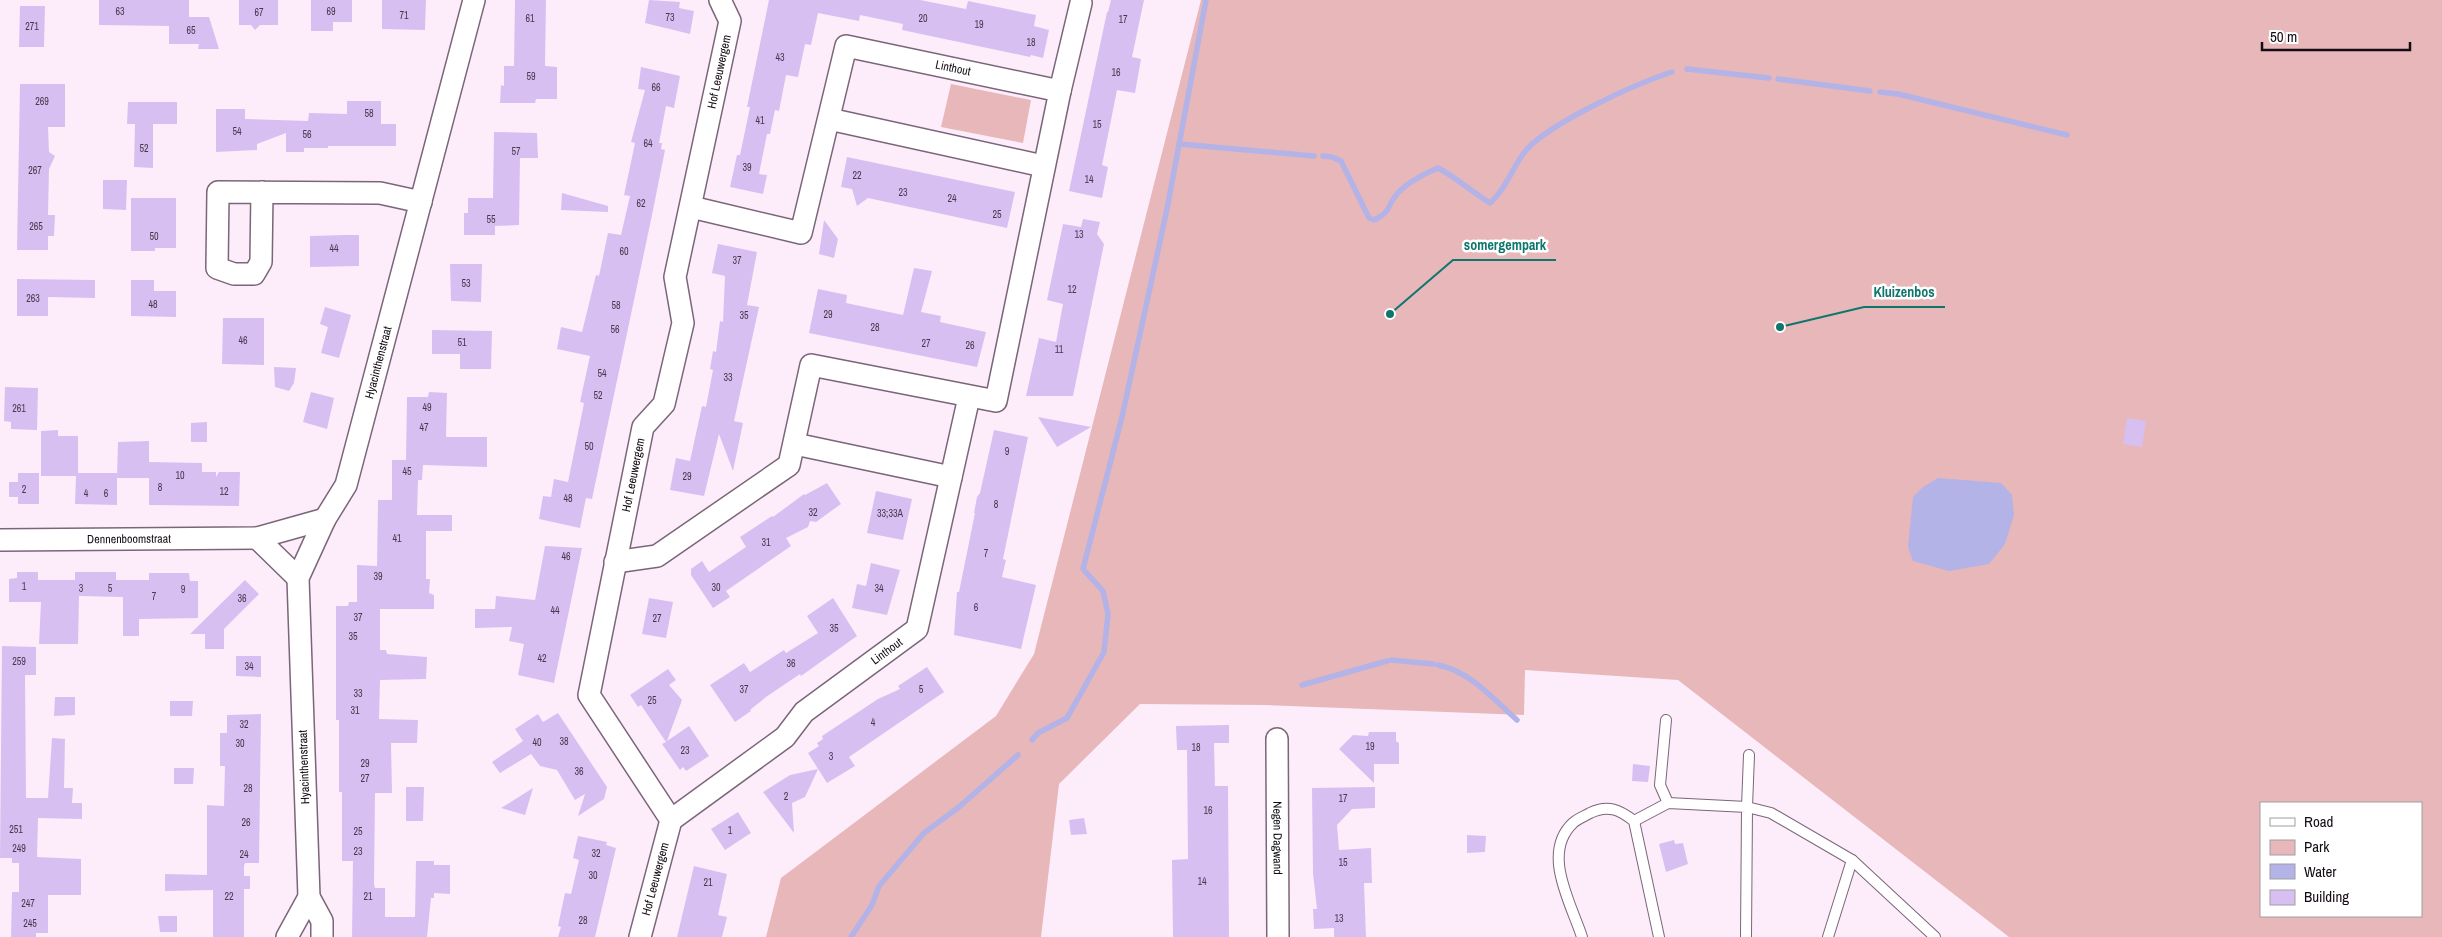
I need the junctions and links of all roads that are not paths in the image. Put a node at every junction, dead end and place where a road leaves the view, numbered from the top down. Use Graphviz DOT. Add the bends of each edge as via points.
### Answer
graph roads {
  1 [pos="474,0"];
  2 [pos="720,0"];
  3 [pos="1081,4"];
  4 [pos="1060,91"];
  5 [pos="829,119"];
  6 [pos="1043,166"];
  7 [pos="262,192"];
  8 [pos="421,202"];
  9 [pos="691,207"];
  10 [pos="969,397"];
  11 [pos="795,444"];
  12 [pos="952,477"];
  13 [pos="325,518"];
  14 [pos="257,538"];
  15 [pos="0,540"];
  16 [pos="615,562"];
  17 [pos="298,578"];
  18 [pos="1666,720"];
  19 [pos="1277,739"];
  20 [pos="1748,755"];
  21 [pos="1668,803"];
  22 [pos="1747,807"];
  23 [pos="671,820"];
  24 [pos="1634,821"];
  25 [pos="1852,860"];
  26 [pos="309,897"];
  27 [pos="1932,936"];
  28 [pos="287,937"];
  29 [pos="322,937"];
  30 [pos="640,937"];
  31 [pos="1278,937"];
  32 [pos="1582,937"];
  33 [pos="1660,937"];
  34 [pos="1746,937"];
  35 [pos="1828,937"];
  1 -- 8 [label="street, Hyacinthenstraat"];
  2 -- 9 [label="street, Hof Leeuwergem" via="730,21"];
  3 -- 4 [label="street"];
  4 -- 5 [label="street, Linthout" via="846,46"];
  4 -- 6 [label="street"];
  5 -- 6 [label="street"];
  5 -- 9 [label="street, Linthout" via="802,233"];
  6 -- 10 [label="street" via="996,401"];
  7 -- 8 [label="street" via="380,193"];
  8 -- 13 [label="street, Hyacinthenstraat" via="346,485"];
  9 -- 16 [label="street, Hof Leeuwergem" via="675,277 683,323 664,404 643,426"];
  10 -- 11 [label="street" via="811,365"];
  10 -- 12 [label="street, Linthout"];
  11 -- 12 [label="street"];
  11 -- 16 [label="street" via="789,465 657,556"];
  12 -- 23 [label="street, Linthout" via="917,629 804,712 785,737"];
  13 -- 14 [label="street"];
  13 -- 17 [label="street, Hyacinthenstraat"];
  14 -- 15 [label="street, Dennenboomstraat"];
  14 -- 17 [label="street"];
  16 -- 23 [label="street, Hof Leeuwergem" via="589,695"];
  17 -- 26 [label="street, Hyacinthenstraat"];
  18 -- 21 [label="lane" via="1660,785"];
  19 -- 31 [label="street, Negen Dagwand"];
  20 -- 22 [label="lane"];
  21 -- 22 [label="lane"];
  21 -- 24 [label="lane"];
  22 -- 25 [label="lane" via="1771,813"];
  22 -- 34 [label="lane"];
  23 -- 30 [label="street, Hof Leeuwergem"];
  24 -- 32 [label="lane" via="1618,809 1596,810 1573,822 1559,846 1558,868"];
  24 -- 33 [label="lane"];
  25 -- 27 [label="lane"];
  25 -- 35 [label="lane"];
  26 -- 28 [label="street"];
  26 -- 29 [label="street, Hyacinthenstraat" via="322,921"];
}
